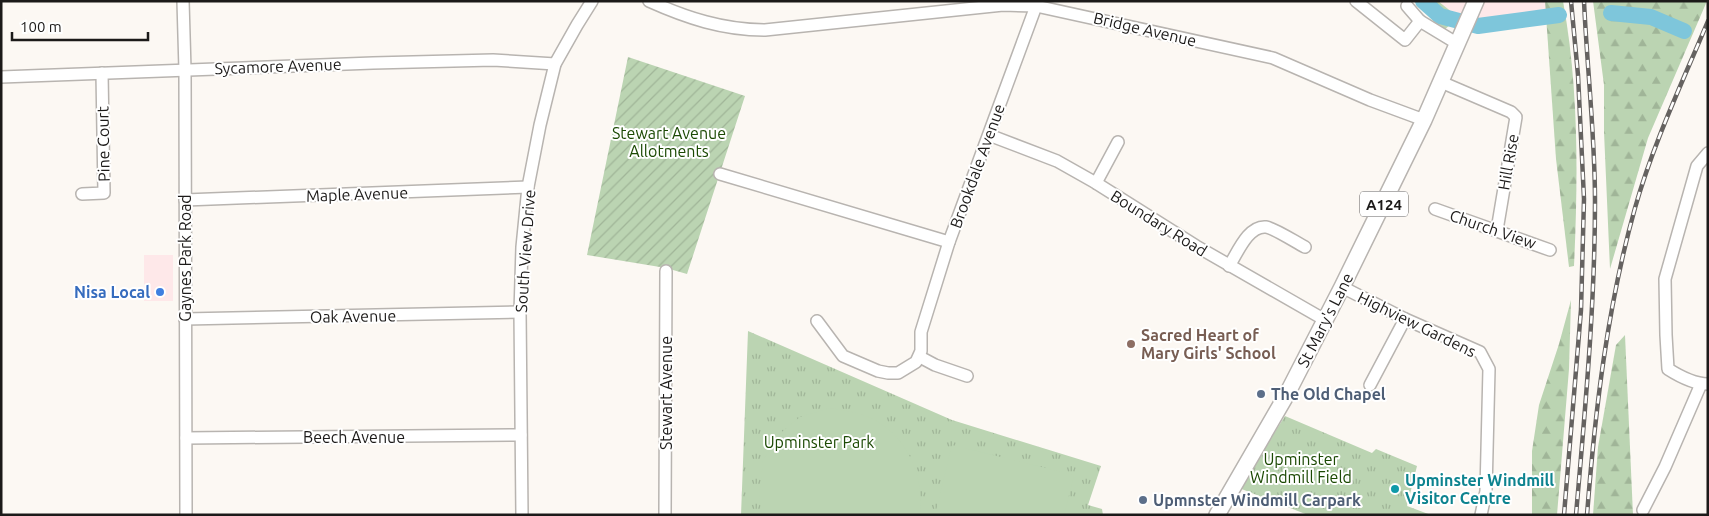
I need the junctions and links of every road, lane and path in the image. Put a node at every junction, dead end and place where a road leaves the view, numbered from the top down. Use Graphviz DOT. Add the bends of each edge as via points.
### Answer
graph roads {
  1 [pos="183,1"];
  2 [pos="592,1"];
  3 [pos="649,1"];
  4 [pos="1356,1"];
  5 [pos="1476,1"];
  6 [pos="1036,6"];
  7 [pos="1407,6"];
  8 [pos="1420,21"];
  9 [pos="1464,30"];
  10 [pos="555,64"];
  11 [pos="185,70"];
  12 [pos="102,73"];
  13 [pos="1,77"];
  14 [pos="1441,82"];
  15 [pos="1424,120"];
  16 [pos="988,134"];
  17 [pos="1118,142"];
  18 [pos="1708,153"];
  19 [pos="720,174"];
  20 [pos="1096,184"];
  21 [pos="528,188"];
  22 [pos="82,194"];
  23 [pos="185,200"];
  24 [pos="1435,209"];
  25 [pos="1497,230"];
  26 [pos="949,242"];
  27 [pos="1305,247"];
  28 [pos="1550,250"];
  29 [pos="1229,266"];
  30 [pos="666,271"];
  31 [pos="1342,287"];
  32 [pos="520,312"];
  33 [pos="1405,318"];
  34 [pos="185,319"];
  35 [pos="1325,320"];
  36 [pos="817,321"];
  37 [pos="920,357"];
  38 [pos="967,376"];
  39 [pos="1704,384"];
  40 [pos="1370,385"];
  41 [pos="521,435"];
  42 [pos="186,438"];
  43 [pos="1643,510"];
  44 [pos="186,515"];
  45 [pos="522,515"];
  46 [pos="665,515"];
  47 [pos="1217,515"];
  48 [pos="1482,515"];
  1 -- 11 [label="street, Gaynes Park Road"];
  2 -- 10 [label="street, South View Drive"];
  3 -- 6 [label="street, Bridge Avenue" via="708,24 746,30 1018,4"];
  4 -- 8 [label="street" via="1405,40"];
  5 -- 9 [label="main road, A124"];
  6 -- 15 [label="street, Bridge Avenue" via="1274,58"];
  6 -- 16 [label="street, Brookdale Avenue"];
  7 -- 8 [label="street"];
  8 -- 9 [label="street"];
  9 -- 14 [label="main road, A124"];
  10 -- 11 [label="street, Sycamore Avenue" via="484,60"];
  10 -- 21 [label="street, South View Drive"];
  11 -- 12 [label="street, Sycamore Avenue"];
  11 -- 23 [label="street, Gaynes Park Road"];
  12 -- 13 [label="street, Sycamore Avenue"];
  12 -- 22 [label="street, Pine Court" via="104,194"];
  14 -- 15 [label="main road, A124"];
  14 -- 25 [label="street, Hill Rise" via="1516,116"];
  15 -- 31 [label="main road, St Mary's Lane / A124"];
  16 -- 20 [label="street, Boundary Road" via="1056,161"];
  16 -- 26 [label="street, Brookdale Avenue"];
  17 -- 20 [label="street"];
  18 -- 39 [label="street" via="1697,166 1665,279 1668,369"];
  19 -- 26 [label="street, Brookdale Avenue"];
  20 -- 29 [label="street, Boundary Road"];
  21 -- 23 [label="street, Maple Avenue"];
  21 -- 32 [label="street, South View Drive"];
  23 -- 34 [label="street, Gaynes Park Road"];
  24 -- 25 [label="street, Church View"];
  25 -- 28 [label="street, Church View"];
  26 -- 37 [label="street" via="921,332"];
  27 -- 29 [label="street" via="1266,227 1255,229"];
  29 -- 35 [label="street, Boundary Road"];
  30 -- 46 [label="street, Stewart Avenue"];
  31 -- 33 [label="street, Highview Gardens"];
  31 -- 35 [label="main road, St Mary's Lane / A124"];
  32 -- 34 [label="street, Oak Avenue"];
  32 -- 41 [label="street, South View Drive"];
  33 -- 40 [label="street"];
  33 -- 48 [label="street, Highview Gardens" via="1480,352 1489,369 1486,492"];
  34 -- 42 [label="street, Gaynes Park Road"];
  35 -- 47 [label="main road, St Mary's Lane / A124" via="1287,394"];
  36 -- 37 [label="street" via="843,356 878,371 898,373"];
  37 -- 38 [label="street"];
  39 -- 43 [label="street"];
  41 -- 42 [label="street, Beech Avenue"];
  41 -- 45 [label="street, South View Drive"];
  42 -- 44 [label="street, Gaynes Park Road"];
}
